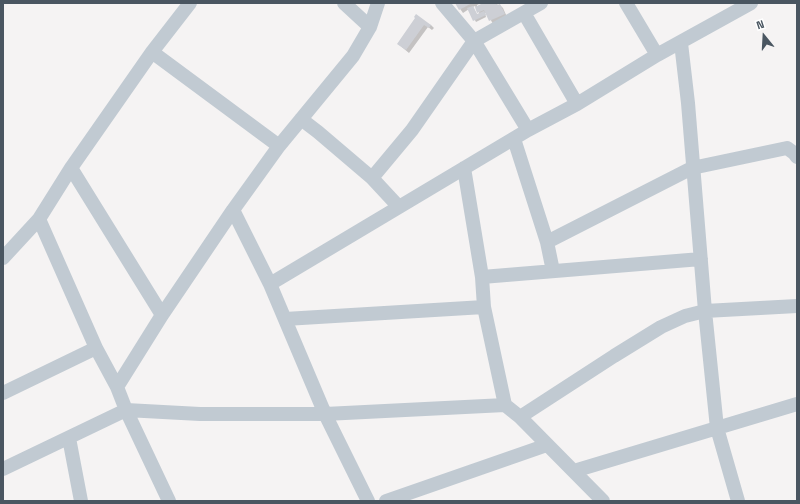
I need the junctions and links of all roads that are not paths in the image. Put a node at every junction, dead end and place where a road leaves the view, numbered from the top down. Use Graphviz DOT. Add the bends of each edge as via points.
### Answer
graph roads {
  1 [pos="190,3"];
  2 [pos="344,3"];
  3 [pos="378,3"];
  4 [pos="442,3"];
  5 [pos="541,3"];
  6 [pos="626,3"];
  7 [pos="746,4"];
  8 [pos="524,13"];
  9 [pos="370,27"];
  10 [pos="474,41"];
  11 [pos="681,43"];
  12 [pos="152,52"];
  13 [pos="657,56"];
  14 [pos="577,104"];
  15 [pos="301,119"];
  16 [pos="528,130"];
  17 [pos="514,139"];
  18 [pos="279,146"];
  19 [pos="797,157"];
  20 [pos="71,168"];
  21 [pos="464,168"];
  22 [pos="692,168"];
  23 [pos="372,178"];
  24 [pos="398,206"];
  25 [pos="233,210"];
  26 [pos="39,219"];
  27 [pos="547,242"];
  28 [pos="3,258"];
  29 [pos="701,259"];
  30 [pos="553,271"];
  31 [pos="482,277"];
  32 [pos="270,284"];
  33 [pos="797,306"];
  34 [pos="484,307"];
  35 [pos="705,311"];
  36 [pos="162,315"];
  37 [pos="285,320"];
  38 [pos="96,348"];
  39 [pos="117,387"];
  40 [pos="3,393"];
  41 [pos="797,404"];
  42 [pos="504,406"];
  43 [pos="126,410"];
  44 [pos="325,414"];
  45 [pos="520,417"];
  46 [pos="717,428"];
  47 [pos="69,438"];
  48 [pos="547,445"];
  49 [pos="3,469"];
  50 [pos="574,471"];
  51 [pos="81,501"];
  52 [pos="169,501"];
  53 [pos="368,501"];
  54 [pos="386,501"];
  55 [pos="603,501"];
  56 [pos="738,501"];
  1 -- 12 [label="street"];
  2 -- 9 [label="street"];
  3 -- 9 [label="street"];
  4 -- 10 [label="street"];
  5 -- 8 [label="street"];
  6 -- 13 [label="street"];
  7 -- 11 [label="street"];
  8 -- 10 [label="street"];
  8 -- 14 [label="street"];
  9 -- 15 [label="street" via="353,56"];
  10 -- 16 [label="street"];
  10 -- 23 [label="street" via="412,130"];
  11 -- 13 [label="street"];
  11 -- 22 [label="street"];
  12 -- 18 [label="street"];
  12 -- 20 [label="street"];
  13 -- 14 [label="street"];
  14 -- 16 [label="street"];
  15 -- 18 [label="street"];
  15 -- 23 [label="street"];
  16 -- 17 [label="street"];
  17 -- 21 [label="street"];
  17 -- 27 [label="street"];
  18 -- 25 [label="street"];
  19 -- 22 [label="street" via="787,148"];
  20 -- 26 [label="street"];
  20 -- 36 [label="street"];
  21 -- 24 [label="street"];
  21 -- 31 [label="street"];
  22 -- 27 [label="street"];
  22 -- 29 [label="street"];
  23 -- 24 [label="street"];
  24 -- 32 [label="street"];
  25 -- 32 [label="street"];
  25 -- 36 [label="street"];
  26 -- 28 [label="street"];
  26 -- 38 [label="street"];
  27 -- 30 [label="street"];
  29 -- 30 [label="street"];
  29 -- 35 [label="street"];
  30 -- 31 [label="street"];
  31 -- 34 [label="street"];
  32 -- 37 [label="street"];
  33 -- 35 [label="street"];
  34 -- 37 [label="street"];
  34 -- 42 [label="street"];
  35 -- 45 [label="street" via="685,316 661,327"];
  35 -- 46 [label="street"];
  36 -- 39 [label="street"];
  37 -- 44 [label="street"];
  38 -- 39 [label="street"];
  38 -- 40 [label="street"];
  39 -- 43 [label="street"];
  41 -- 46 [label="street"];
  42 -- 44 [label="street"];
  42 -- 45 [label="street"];
  43 -- 44 [label="street" via="200,414"];
  43 -- 47 [label="street"];
  43 -- 52 [label="street"];
  44 -- 53 [label="street"];
  45 -- 48 [label="street"];
  46 -- 50 [label="street"];
  46 -- 56 [label="street"];
  47 -- 49 [label="street"];
  47 -- 51 [label="street"];
  48 -- 50 [label="street"];
  48 -- 54 [label="street"];
  50 -- 55 [label="street"];
}
